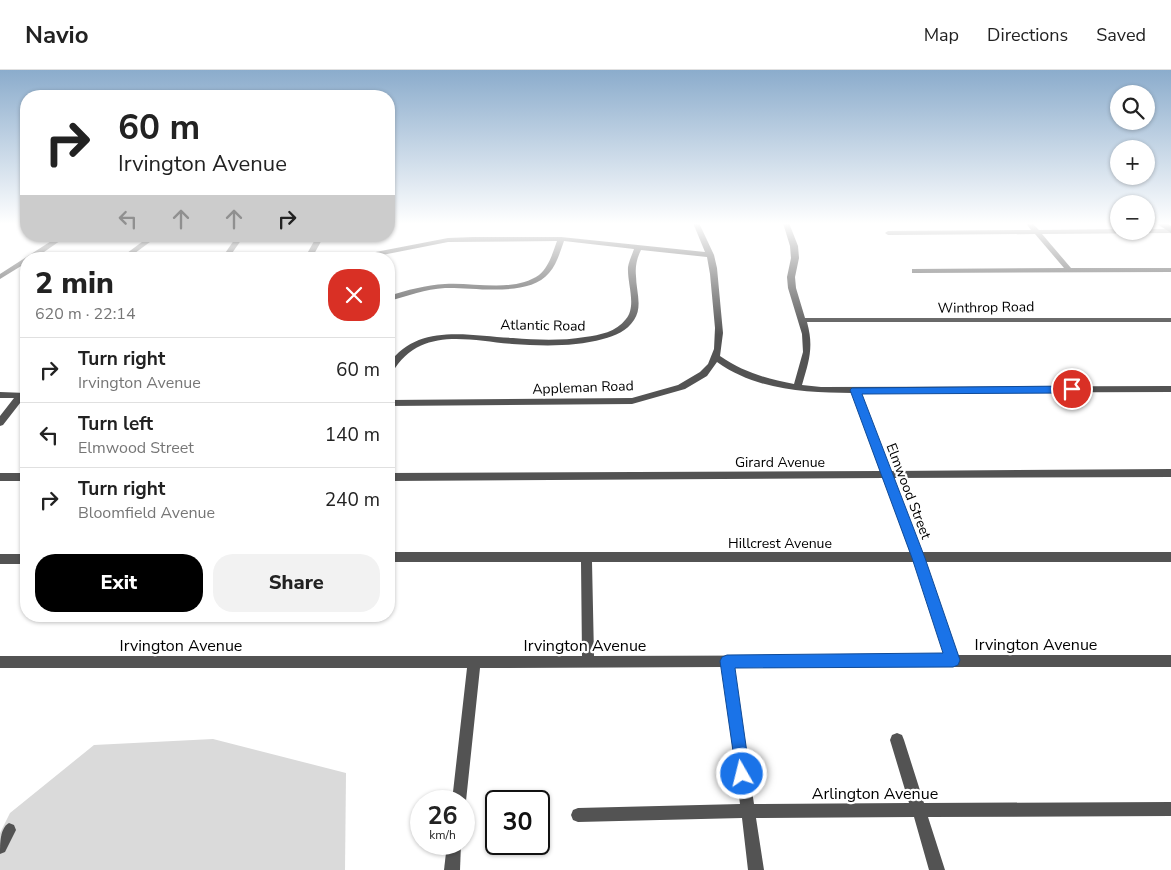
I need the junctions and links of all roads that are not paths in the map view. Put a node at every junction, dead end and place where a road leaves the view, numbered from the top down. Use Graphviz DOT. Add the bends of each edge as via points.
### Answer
graph roads {
  1 [pos="553,260"];
  2 [pos="635,260"];
  3 [pos="711,260"];
  4 [pos="795,260"];
  5 [pos="1061,260"];
  6 [pos="20,264"];
  7 [pos="1069,270"];
  8 [pos="1171,270"];
  9 [pos="915,271"];
  10 [pos="0,277"];
  11 [pos="395,297"];
  12 [pos="802,320"];
  13 [pos="1171,320"];
  14 [pos="716,356"];
  15 [pos="395,362"];
  16 [pos="797,388"];
  17 [pos="1171,389"];
  18 [pos="855,390"];
  19 [pos="0,395"];
  20 [pos="20,395"];
  21 [pos="20,400"];
  22 [pos="395,403"];
  23 [pos="0,423"];
  24 [pos="1171,473"];
  25 [pos="887,475"];
  26 [pos="0,477"];
  27 [pos="20,477"];
  28 [pos="395,477"];
  29 [pos="395,557"];
  30 [pos="586,557"];
  31 [pos="1171,557"];
  32 [pos="918,558"];
  33 [pos="0,559"];
  34 [pos="20,559"];
  35 [pos="588,660"];
  36 [pos="953,660"];
  37 [pos="727,661"];
  38 [pos="1171,661"];
  39 [pos="0,662"];
  40 [pos="474,662"];
  41 [pos="897,740"];
  42 [pos="460,790"];
  43 [pos="1171,810"];
  44 [pos="747,811"];
  45 [pos="918,811"];
  46 [pos="578,815"];
  47 [pos="9,830"];
  48 [pos="0,846"];
  49 [pos="453,855"];
  50 [pos="452,870"];
  51 [pos="756,870"];
  52 [pos="937,870"];
  1 -- 11 [label="street" via="543,275 530,281 508,286 442,286"];
  2 -- 15 [label="street, Atlantic Road" via="632,272 635,312 624,327 608,336 586,341 534,341 449,335 426,340 406,350"];
  3 -- 14 [label="street" via="719,326"];
  4 -- 12 [label="street" via="792,288"];
  5 -- 7 [label="street"];
  6 -- 10 [label="street"];
  7 -- 8 [label="street"];
  7 -- 9 [label="street"];
  12 -- 13 [label="street, Winthrop Road"];
  12 -- 16 [label="street" via="806,352"];
  14 -- 16 [label="street" via="741,372"];
  14 -- 22 [label="street, Appleman Road" via="710,367 682,387 632,401"];
  16 -- 18 [label="street"];
  17 -- 18 [label="street"];
  18 -- 25 [label="street, Elmwood Street"];
  19 -- 20 [label="street"];
  21 -- 23 [label="street"];
  24 -- 25 [label="street, Girard Avenue"];
  25 -- 28 [label="street, Girard Avenue"];
  25 -- 32 [label="street, Elmwood Street"];
  26 -- 27 [label="street"];
  29 -- 30 [label="street, Hillcrest Avenue"];
  30 -- 32 [label="street, Hillcrest Avenue"];
  30 -- 35 [label="street"];
  31 -- 32 [label="street, Hillcrest Avenue"];
  32 -- 36 [label="street, Elmwood Street"];
  33 -- 34 [label="street"];
  35 -- 37 [label="street, Irvington Avenue"];
  35 -- 40 [label="street, Irvington Avenue"];
  36 -- 37 [label="street, Irvington Avenue"];
  36 -- 38 [label="street, Irvington Avenue"];
  37 -- 44 [label="street"];
  39 -- 40 [label="street, Irvington Avenue"];
  40 -- 42 [label="street"];
  41 -- 45 [label="street"];
  43 -- 45 [label="street, Arlington Avenue"];
  44 -- 45 [label="street, Arlington Avenue"];
  44 -- 46 [label="street, Arlington Avenue"];
  44 -- 51 [label="street"];
  45 -- 52 [label="street"];
  47 -- 48 [label="street"];
  49 -- 50 [label="street"];
}
